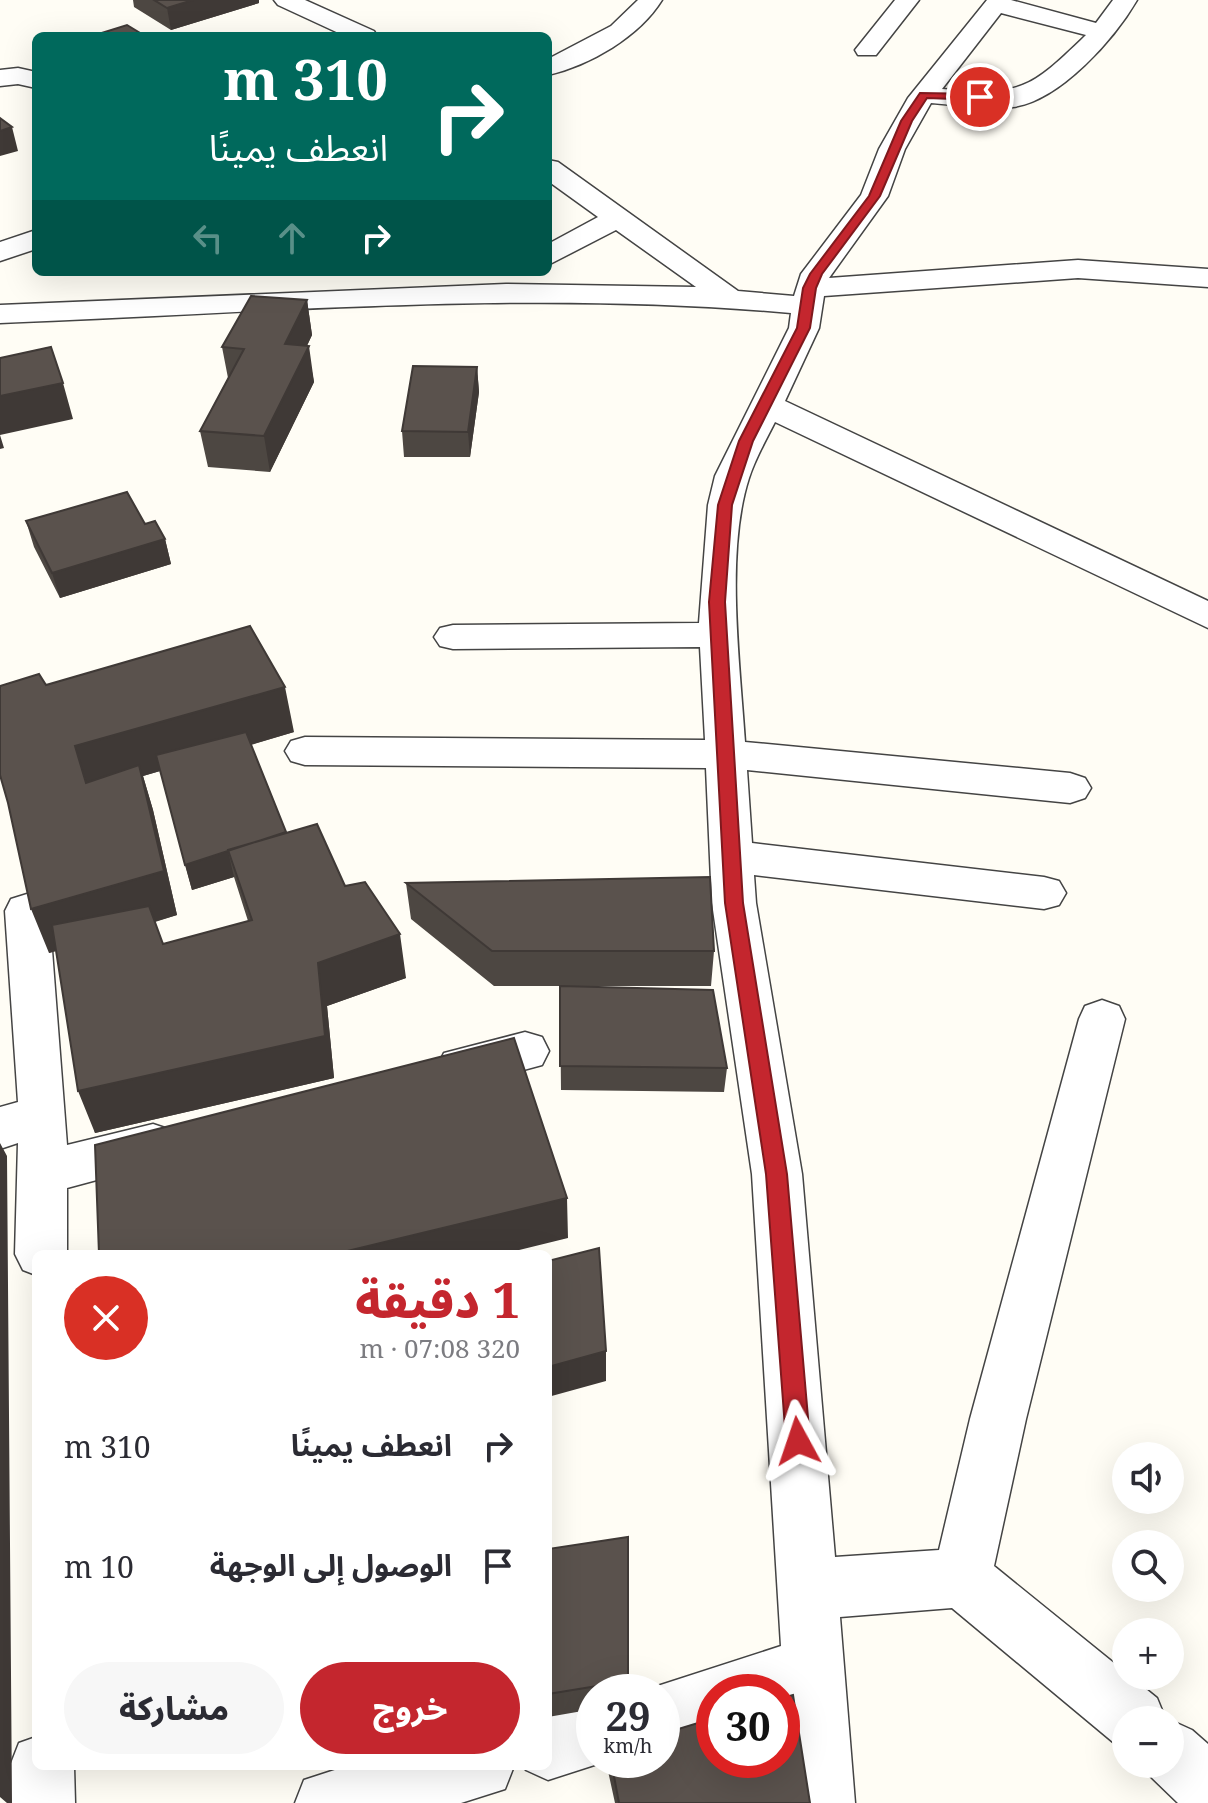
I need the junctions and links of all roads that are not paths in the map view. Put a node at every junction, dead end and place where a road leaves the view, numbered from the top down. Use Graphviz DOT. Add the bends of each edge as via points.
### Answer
graph roads {
  1 [pos="286,0"];
  2 [pos="650,0"];
  3 [pos="907,0"];
  4 [pos="1125,0"];
  5 [pos="998,3"];
  6 [pos="356,32"];
  7 [pos="1104,32"];
  8 [pos="867,50"];
  9 [pos="552,66"];
  10 [pos="0,78"];
  11 [pos="32,79"];
  12 [pos="924,95"];
  13 [pos="552,171"];
  14 [pos="616,218"];
  15 [pos="32,240"];
  16 [pos="0,252"];
  17 [pos="552,254"];
  18 [pos="511,276"];
  19 [pos="1208,278"];
  20 [pos="479,293"];
  21 [pos="727,296"];
  22 [pos="809,297"];
  23 [pos="0,314"];
  24 [pos="764,404"];
  25 [pos="1208,616"];
  26 [pos="719,635"];
  27 [pos="453,637"];
  28 [pos="305,751"];
  29 [pos="725,754"];
  30 [pos="1070,788"];
  31 [pos="731,856"];
  32 [pos="1044,893"];
  33 [pos="689,903"];
  34 [pos="734,903"];
  35 [pos="27,911"];
  36 [pos="1102,1019"];
  37 [pos="525,1051"];
  38 [pos="419,1078"];
  39 [pos="21,1121"];
  40 [pos="194,1135"];
  41 [pos="43,1173"];
  42 [pos="41,1250"];
  43 [pos="962,1578"];
  44 [pos="810,1589"];
  45 [pos="813,1667"];
  46 [pos="789,1674"];
  47 [pos="1118,1706"];
  48 [pos="576,1740"];
  49 [pos="552,1747"];
  50 [pos="1184,1765"];
  51 [pos="42,1770"];
  52 [pos="465,1770"];
  53 [pos="1208,1787"];
  54 [pos="43,1803"];
  55 [pos="327,1803"];
  56 [pos="823,1803"];
  1 -- 6 [label="street"];
  2 -- 9 [label="street" via="640,15 601,42"];
  3 -- 8 [label="street"];
  4 -- 7 [label="street"];
  5 -- 7 [label="street"];
  5 -- 12 [label="street"];
  7 -- 12 [label="street" via="1022,97"];
  10 -- 11 [label="street"];
  12 -- 22 [label="street" via="892,149 874,196 829,254"];
  13 -- 14 [label="street"];
  14 -- 17 [label="street"];
  14 -- 21 [label="street"];
  15 -- 16 [label="street"];
  18 -- 20 [label="street"];
  19 -- 22 [label="street" via="1078,269"];
  20 -- 21 [label="street"];
  20 -- 23 [label="street"];
  21 -- 22 [label="street"];
  22 -- 24 [label="street" via="804,328"];
  24 -- 25 [label="street"];
  24 -- 26 [label="street" via="725,505"];
  26 -- 27 [label="street"];
  26 -- 29 [label="street"];
  28 -- 29 [label="street"];
  29 -- 30 [label="street"];
  29 -- 31 [label="street"];
  31 -- 32 [label="street"];
  31 -- 34 [label="street"];
  33 -- 34 [label="street"];
  34 -- 44 [label="street" via="777,1174"];
  35 -- 39 [label="street"];
  36 -- 43 [label="street"];
  37 -- 38 [label="street"];
  39 -- 41 [label="street"];
  40 -- 41 [label="street"];
  41 -- 42 [label="street"];
  43 -- 44 [label="street"];
  43 -- 47 [label="street"];
  44 -- 45 [label="street"];
  45 -- 46 [label="street"];
  45 -- 56 [label="street"];
  48 -- 49 [label="street"];
  50 -- 53 [label="street"];
  51 -- 54 [label="street"];
  52 -- 55 [label="street"];
}
